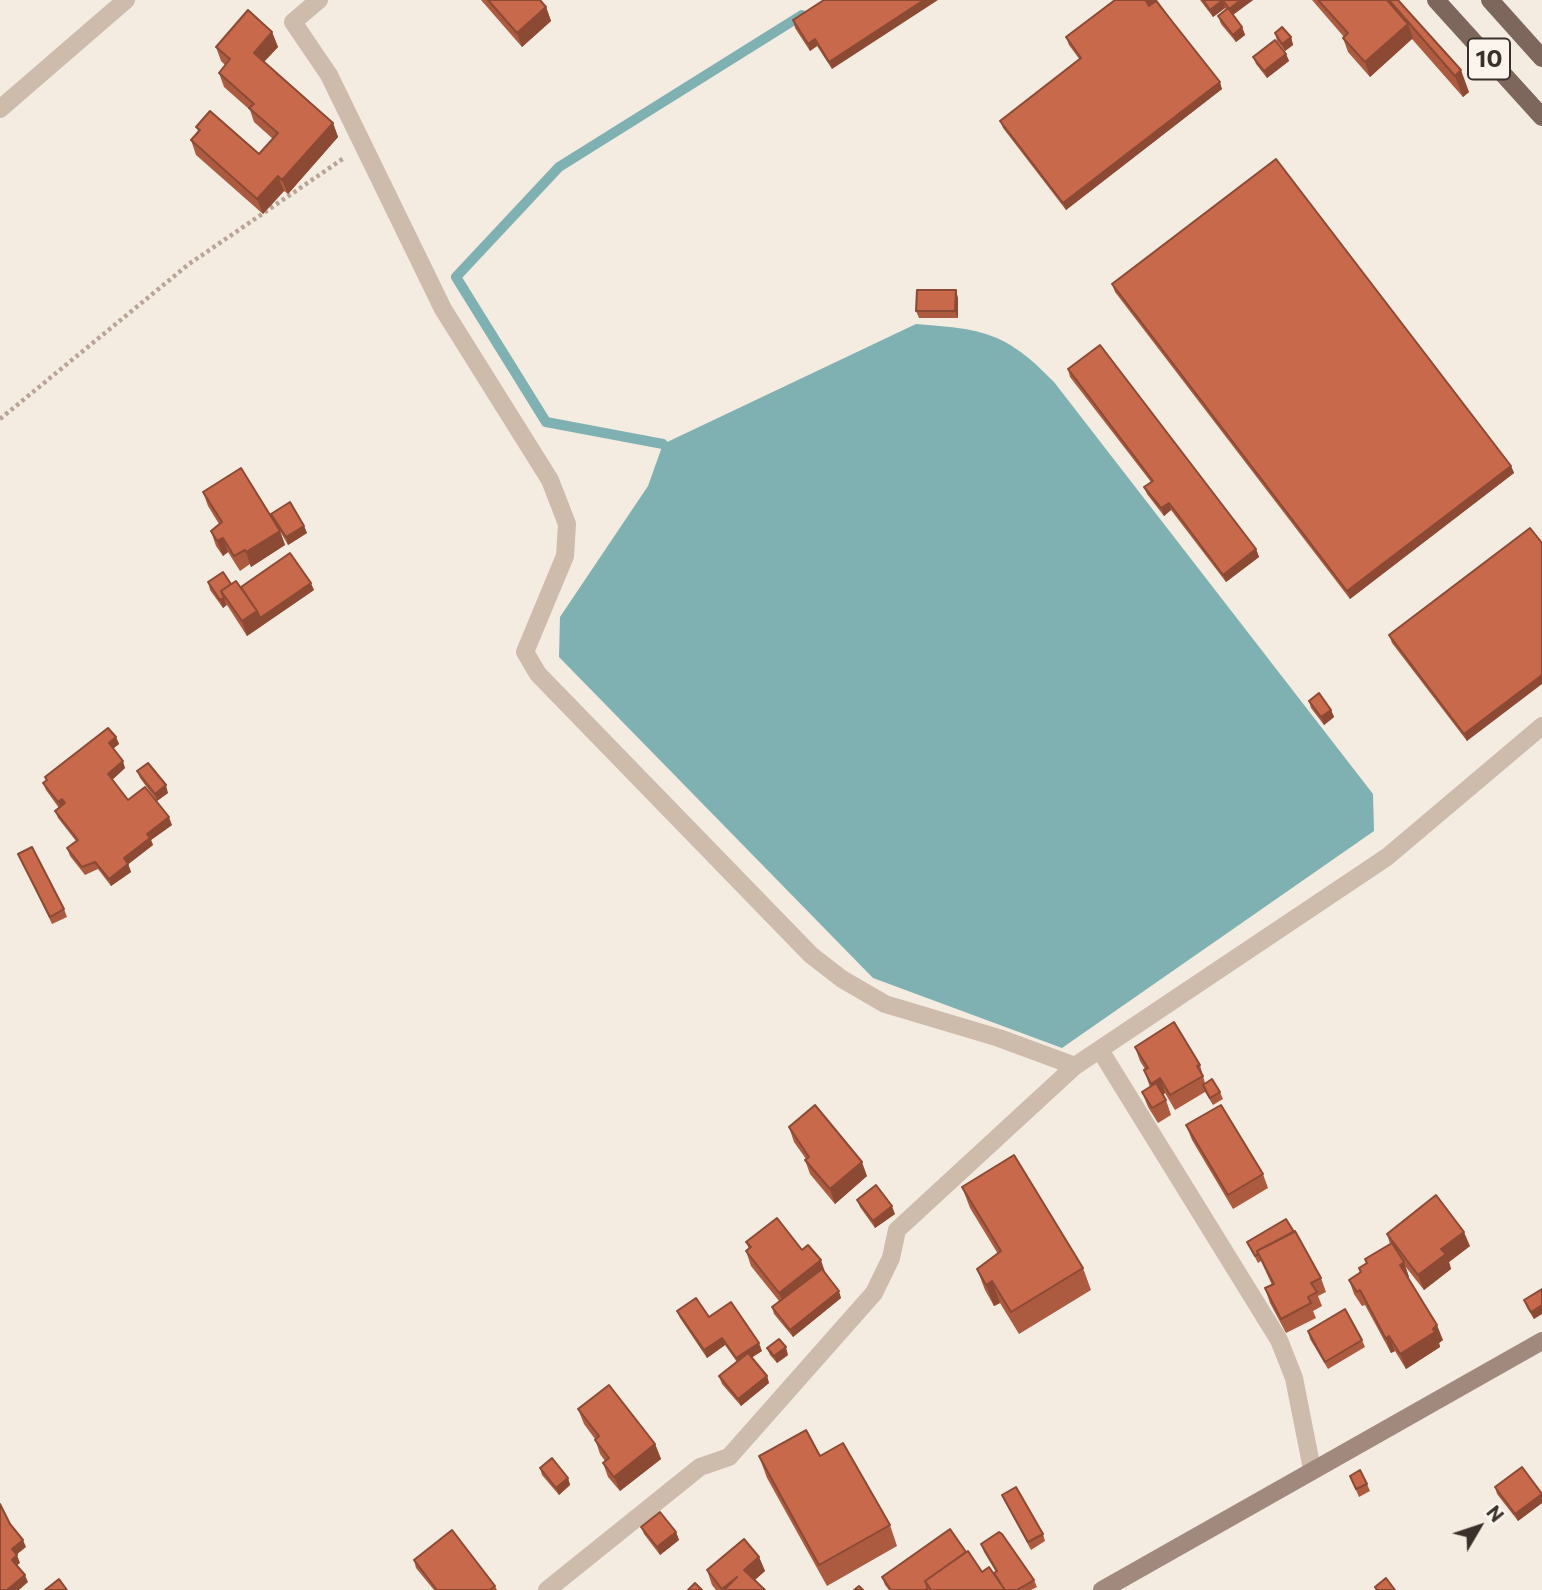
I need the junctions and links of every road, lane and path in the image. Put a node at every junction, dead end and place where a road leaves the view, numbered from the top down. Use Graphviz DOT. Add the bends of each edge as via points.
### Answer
graph roads {
  1 [pos="125,0"];
  2 [pos="319,0"];
  3 [pos="1436,0"];
  4 [pos="1490,0"];
  5 [pos="1542,58"];
  6 [pos="0,110"];
  7 [pos="1542,117"];
  8 [pos="362,146"];
  9 [pos="0,419"];
  10 [pos="1542,726"];
  11 [pos="1100,1050"];
  12 [pos="1075,1066"];
  13 [pos="1542,1341"];
  14 [pos="1312,1469"];
  15 [pos="547,1590"];
  16 [pos="1103,1590"];
  1 -- 6 [label="street"];
  2 -- 8 [label="street" via="293,22 329,75"];
  3 -- 7 [label="main road, 10"];
  4 -- 5 [label="main road, 10"];
  8 -- 9 [label="path" via="189,264"];
  8 -- 12 [label="street" via="443,309 550,480 567,524 565,556 525,652 538,674 811,955 842,979 885,1003"];
  10 -- 11 [label="street" via="1387,857"];
  11 -- 12 [label="street"];
  11 -- 14 [label="street" via="1279,1340 1294,1378"];
  12 -- 15 [label="street" via="897,1230 891,1258 874,1293 729,1457 700,1467"];
  13 -- 14 [label="street"];
  14 -- 16 [label="street"];
}
